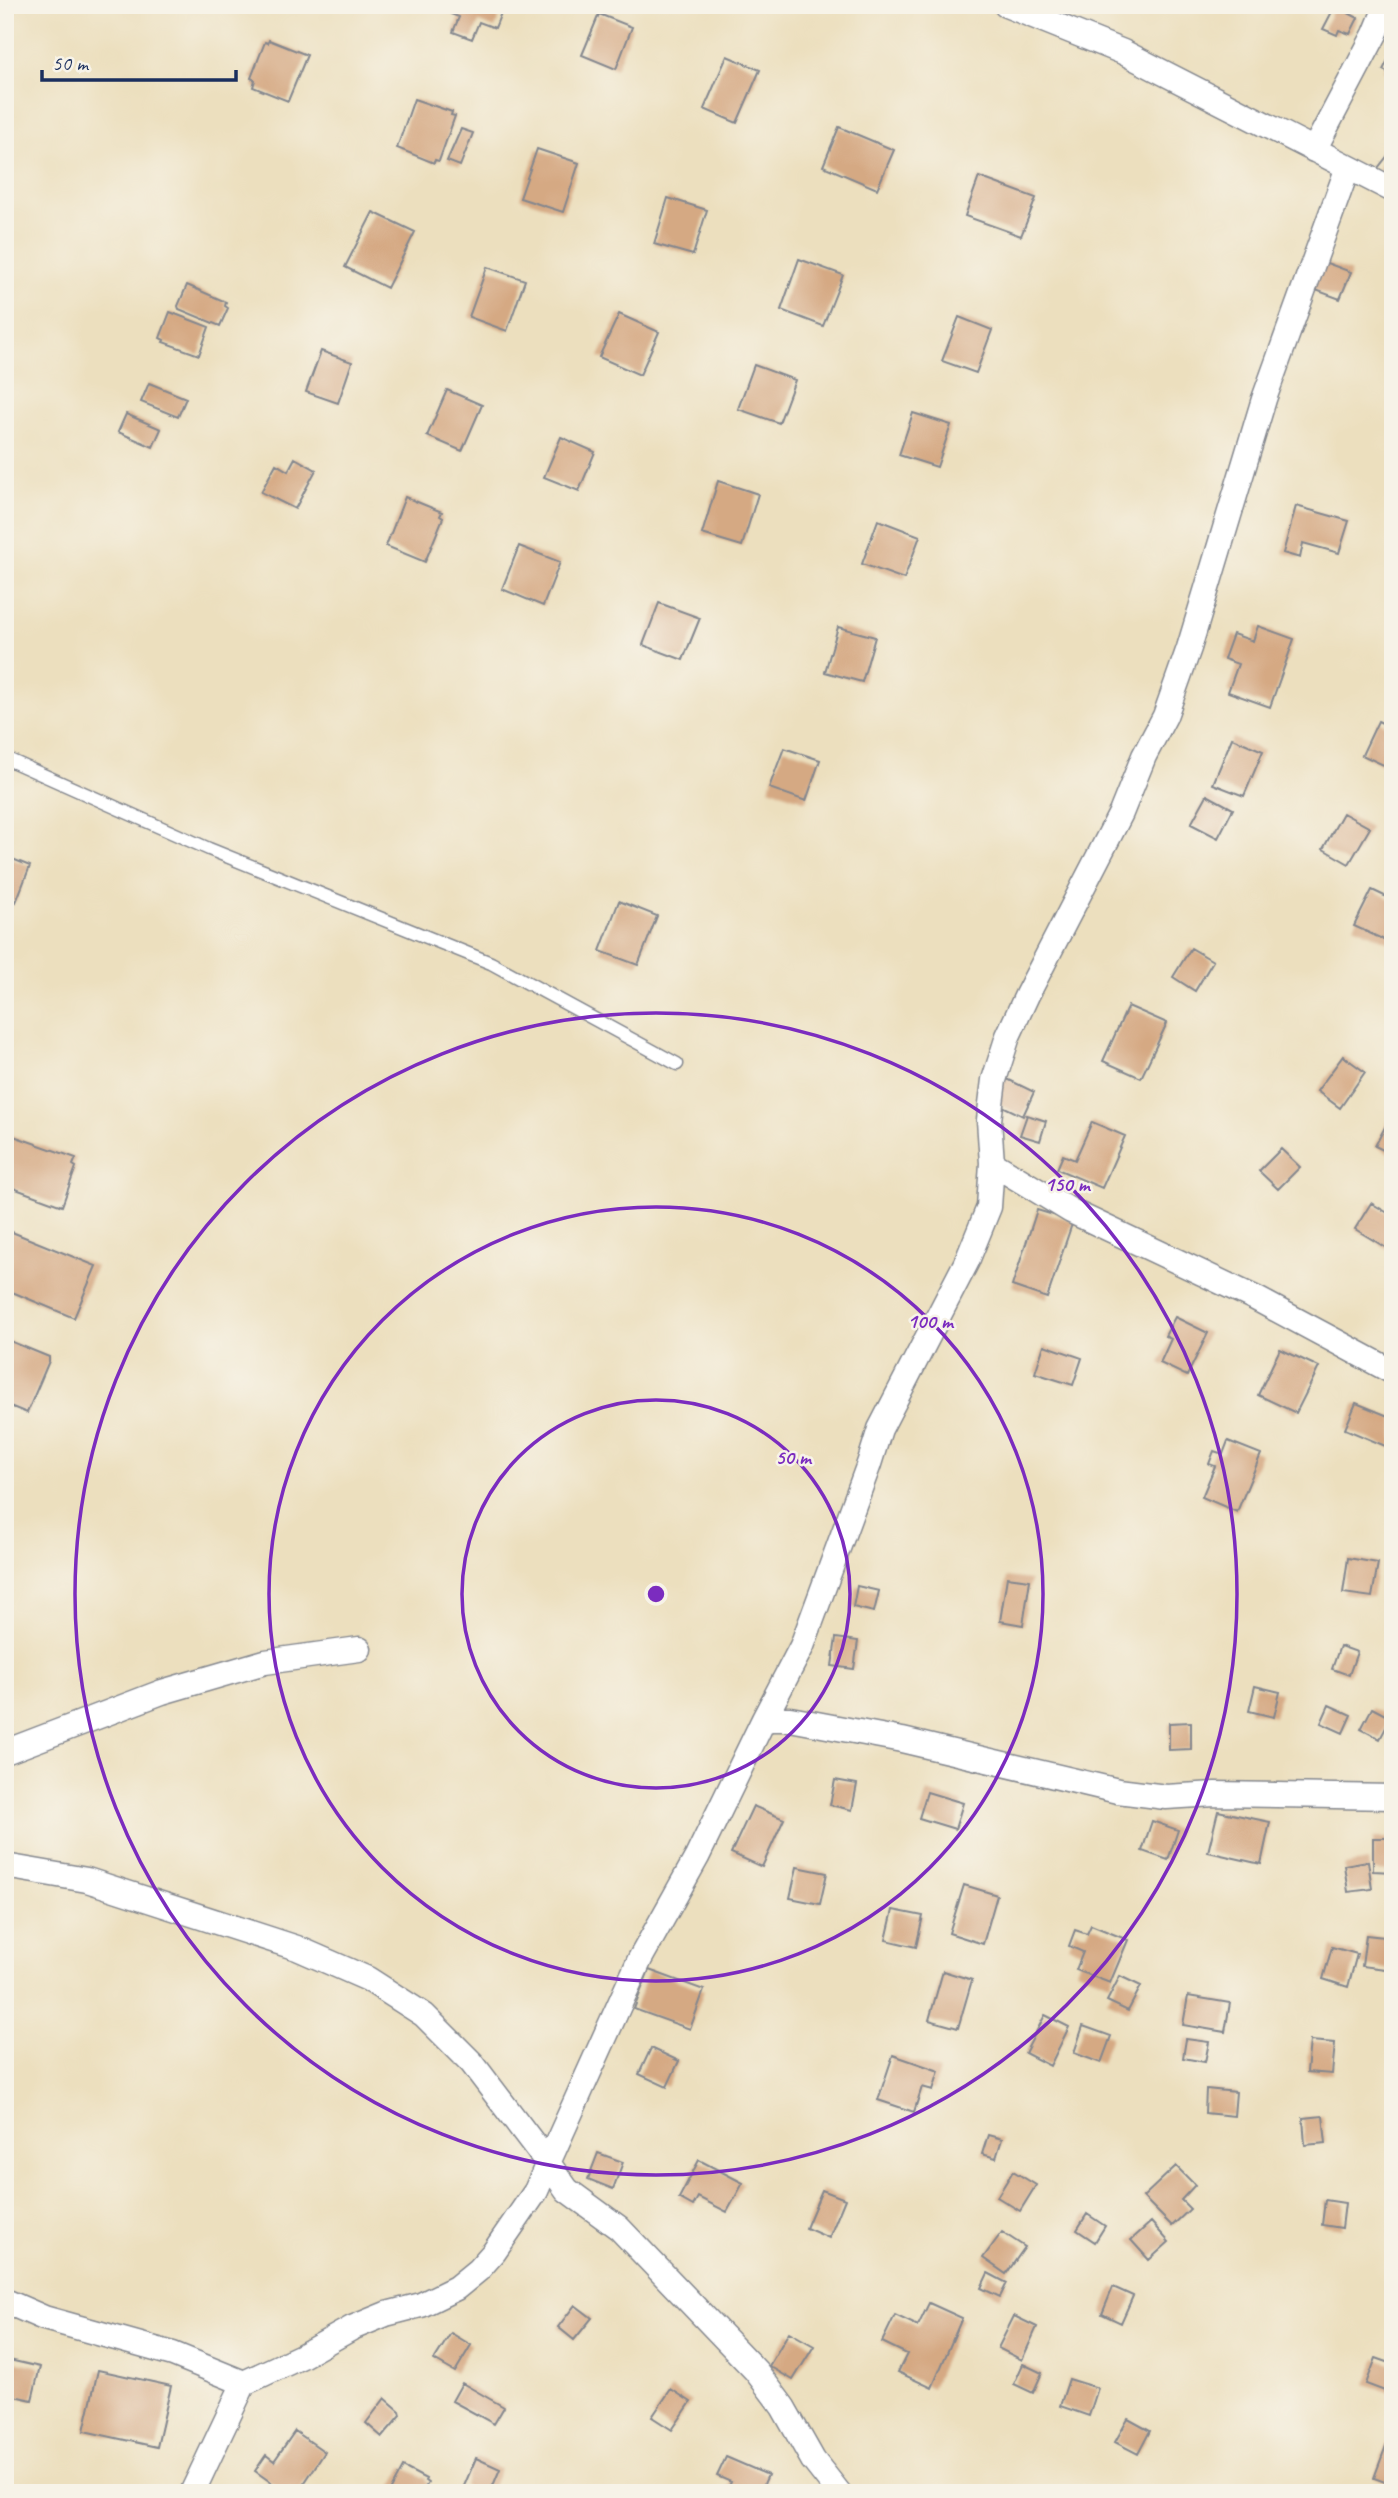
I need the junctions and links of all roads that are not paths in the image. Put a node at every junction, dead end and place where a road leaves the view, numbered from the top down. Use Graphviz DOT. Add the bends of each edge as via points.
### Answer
graph roads {
  1 [pos="1006,5"];
  2 [pos="1387,5"];
  3 [pos="1314,150"];
  4 [pos="1348,167"];
  5 [pos="1393,190"];
  6 [pos="5,758"];
  7 [pos="677,1064"];
  8 [pos="992,1163"];
  9 [pos="1393,1372"];
  10 [pos="359,1649"];
  11 [pos="764,1719"];
  12 [pos="5,1752"];
  13 [pos="1393,1797"];
  14 [pos="5,1866"];
  15 [pos="548,2163"];
  16 [pos="5,2301"];
  17 [pos="244,2383"];
  18 [pos="192,2493"];
  19 [pos="839,2493"];
  1 -- 3 [label="street" via="1124,52"];
  2 -- 3 [label="street"];
  3 -- 4 [label="street"];
  4 -- 5 [label="street"];
  4 -- 8 [label="street" via="1264,399 1165,716 1008,1036 994,1080 989,1120"];
  6 -- 7 [label="lane" via="209,849 491,963"];
  8 -- 9 [label="street" via="1071,1210 1258,1299"];
  8 -- 11 [label="street" via="985,1218 880,1429 803,1646"];
  10 -- 12 [label="street" via="265,1662 162,1692"];
  11 -- 13 [label="street" via="790,1719 902,1740 1118,1791 1166,1797"];
  11 -- 15 [label="street" via="697,1857 640,1959"];
  14 -- 15 [label="street" via="87,1880 297,1948 368,1979 424,2015 472,2063"];
  15 -- 17 [label="street" via="536,2191 494,2252 456,2288 352,2328"];
  15 -- 19 [label="street" via="567,2190 619,2228 756,2371"];
  16 -- 17 [label="street" via="44,2318 173,2354"];
  17 -- 18 [label="street"];
}
